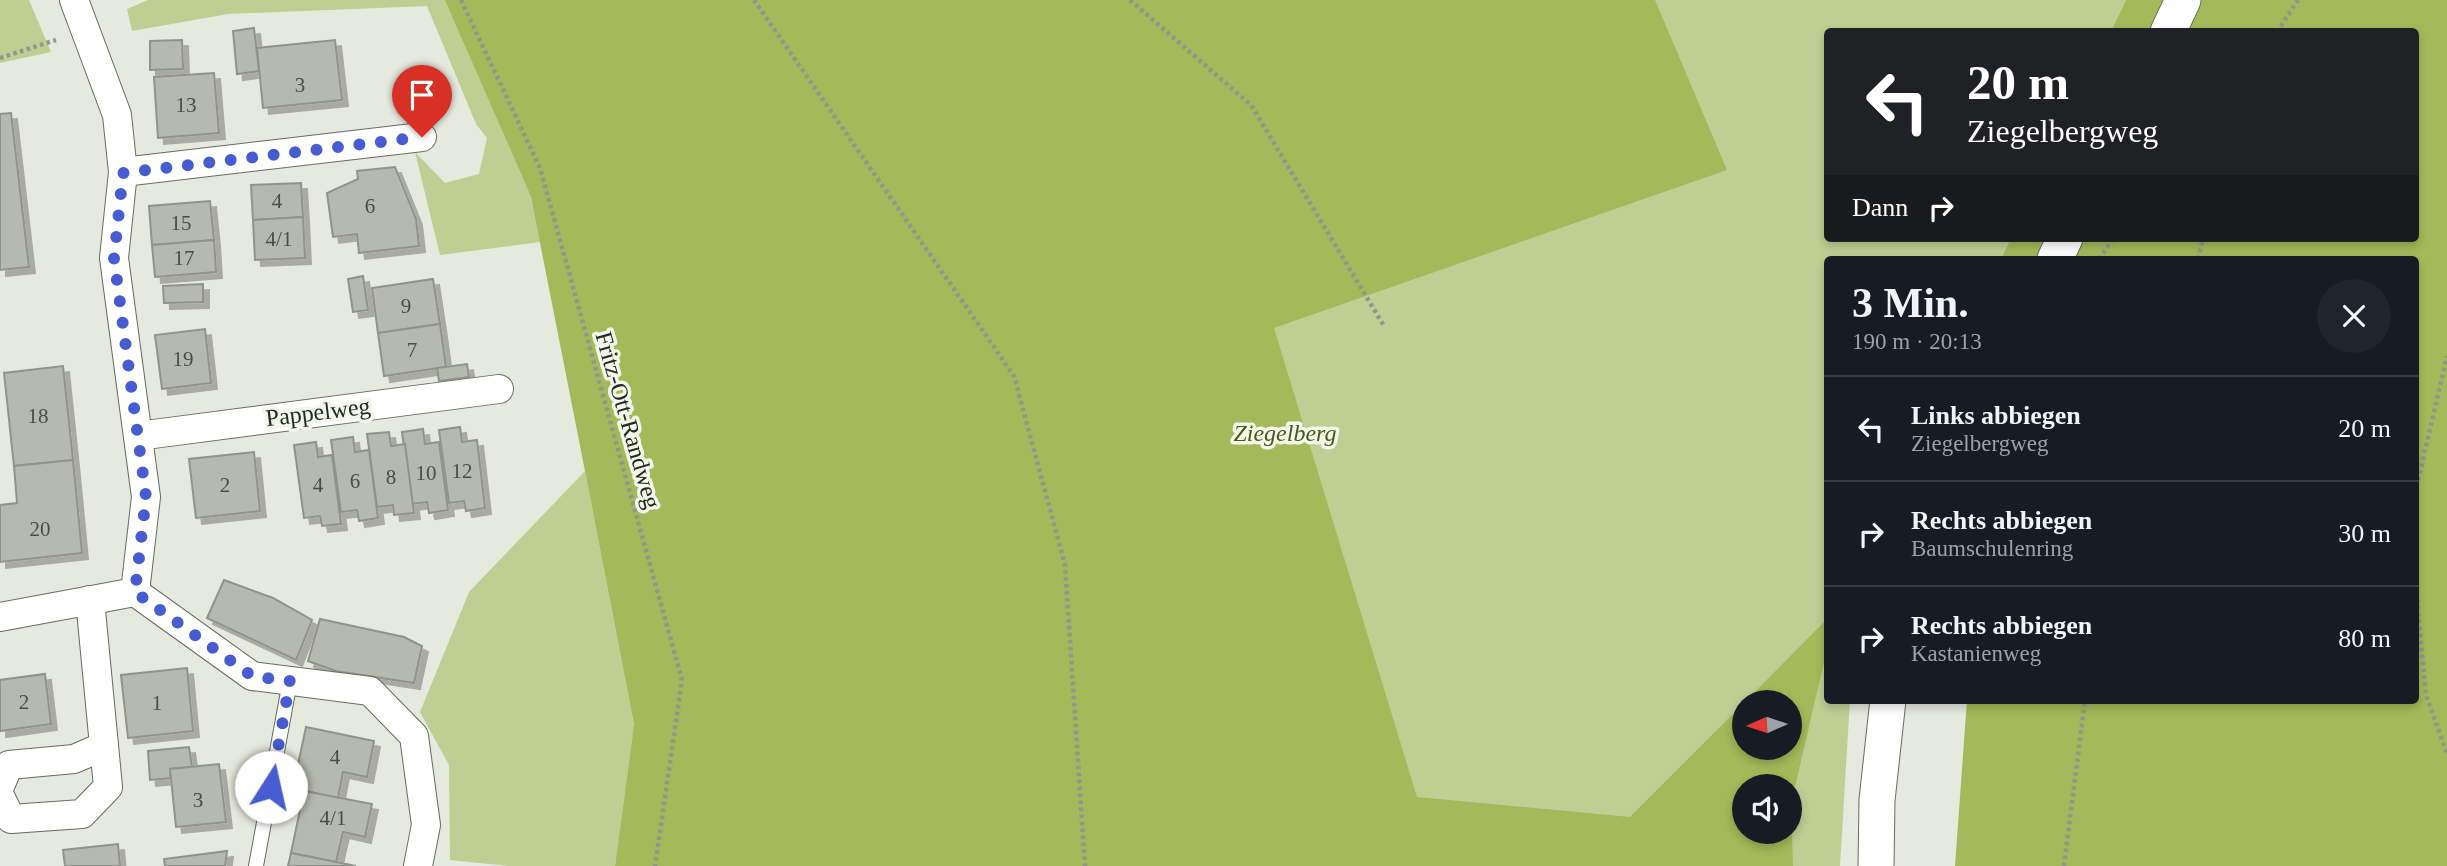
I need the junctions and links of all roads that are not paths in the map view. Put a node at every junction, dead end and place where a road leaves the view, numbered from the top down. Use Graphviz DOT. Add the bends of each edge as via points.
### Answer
graph roads {
  1 [pos="74,0"];
  2 [pos="2183,0"];
  3 [pos="2170,28"];
  4 [pos="422,137"];
  5 [pos="123,173"];
  6 [pos="499,389"];
  7 [pos="138,436"];
  8 [pos="135,592"];
  9 [pos="90,600"];
  10 [pos="0,617"];
  11 [pos="290,681"];
  12 [pos="1888,704"];
  13 [pos="104,746"];
  14 [pos="0,786"];
  15 [pos="0,796"];
  16 [pos="256,866"];
  17 [pos="418,866"];
  18 [pos="1877,866"];
  1 -- 5 [label="street" via="117,115"];
  2 -- 3 [label="street"];
  4 -- 5 [label="street"];
  5 -- 7 [label="street" via="114,258"];
  6 -- 7 [label="street, Pappelweg"];
  7 -- 8 [label="street" via="146,497"];
  8 -- 9 [label="street"];
  8 -- 11 [label="street" via="252,676"];
  9 -- 10 [label="street"];
  9 -- 13 [label="street"];
  11 -- 16 [label="lane"];
  11 -- 17 [label="street" via="370,691 414,736 426,825"];
  12 -- 18 [label="street" via="1877,800"];
  13 -- 14 [label="street" via="74,759 9,765"];
  13 -- 15 [label="street" via="108,787 82,814 11,819"];
}
